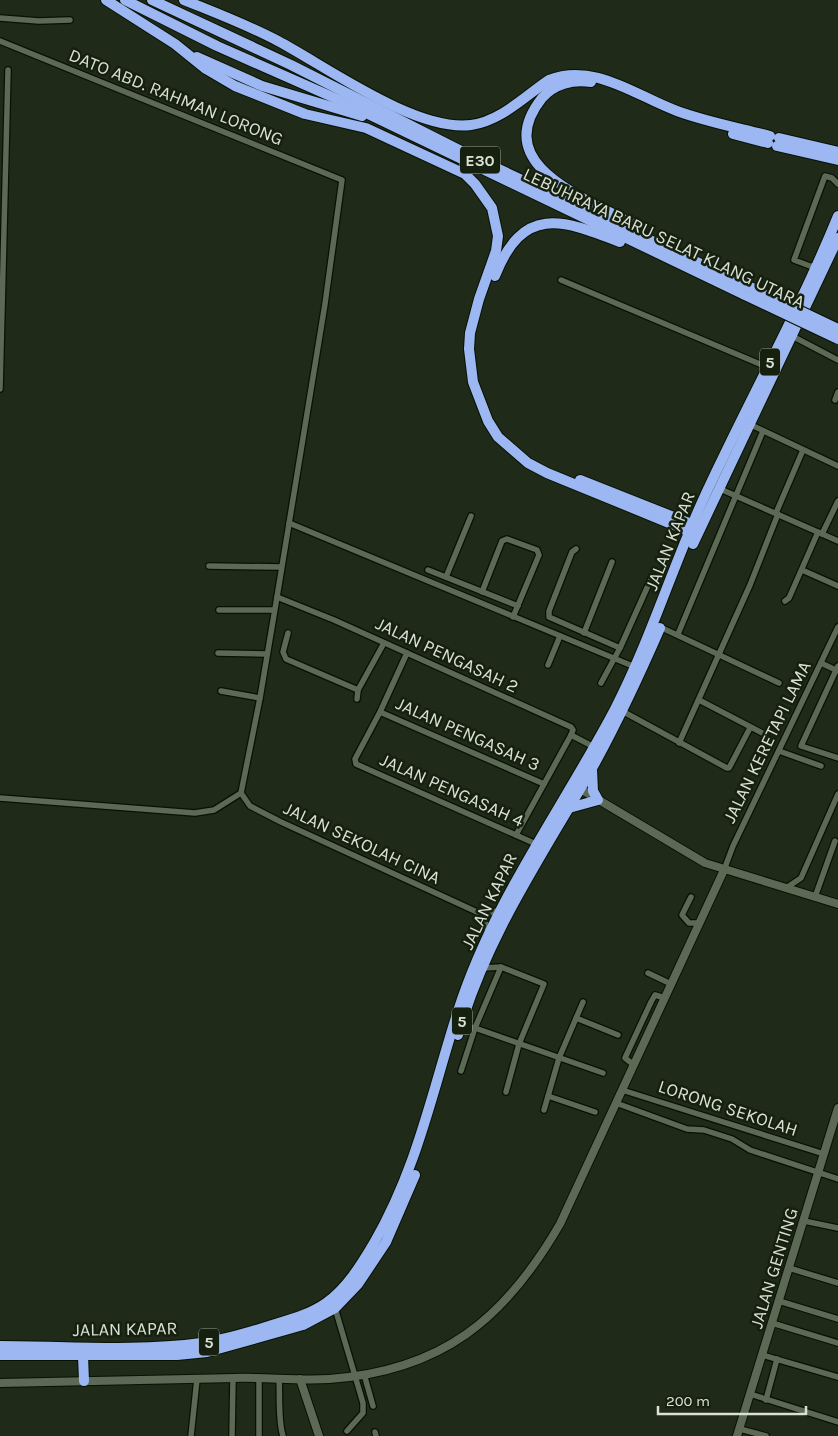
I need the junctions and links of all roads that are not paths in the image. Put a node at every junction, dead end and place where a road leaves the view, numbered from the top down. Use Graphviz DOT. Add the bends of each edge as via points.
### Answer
graph roads {
  1 [pos="106,0"];
  2 [pos="125,0"];
  3 [pos="152,0"];
  4 [pos="184,0"];
  5 [pos="0,18"];
  6 [pos="70,20"];
  7 [pos="0,41"];
  8 [pos="183,50"];
  9 [pos="8,70"];
  10 [pos="378,120"];
  11 [pos="774,141"];
  12 [pos="833,152"];
  13 [pos="838,160"];
  14 [pos="838,167"];
  15 [pos="838,184"];
  16 [pos="3,212"];
  17 [pos="838,216"];
  18 [pos="838,238"];
  19 [pos="2,252"];
  20 [pos="652,252"];
  21 [pos="702,262"];
  22 [pos="817,266"];
  23 [pos="561,280"];
  24 [pos="746,290"];
  25 [pos="1,315"];
  26 [pos="838,328"];
  27 [pos="792,336"];
  28 [pos="838,338"];
  29 [pos="838,360"];
  30 [pos="767,367"];
  31 [pos="0,379"];
  32 [pos="0,389"];
  33 [pos="838,392"];
  34 [pos="835,400"];
  35 [pos="749,424"];
  36 [pos="763,431"];
  37 [pos="803,450"];
  38 [pos="838,466"];
  39 [pos="718,488"];
  40 [pos="737,496"];
  41 [pos="838,501"];
  42 [pos="700,508"];
  43 [pos="777,514"];
  44 [pos="470,516"];
  45 [pos="289,522"];
  46 [pos="674,522"];
  47 [pos="695,530"];
  48 [pos="820,533"];
  49 [pos="838,541"];
  50 [pos="576,549"];
  51 [pos="680,558"];
  52 [pos="612,562"];
  53 [pos="209,566"];
  54 [pos="282,567"];
  55 [pos="428,570"];
  56 [pos="802,570"];
  57 [pos="446,577"];
  58 [pos="651,579"];
  59 [pos="838,586"];
  60 [pos="482,592"];
  61 [pos="277,598"];
  62 [pos="785,601"];
  63 [pos="518,606"];
  64 [pos="219,610"];
  65 [pos="274,610"];
  66 [pos="513,617"];
  67 [pos="660,626"];
  68 [pos="838,627"];
  69 [pos="584,632"];
  70 [pos="288,633"];
  71 [pos="678,634"];
  72 [pos="560,636"];
  73 [pos="384,643"];
  74 [pos="620,648"];
  75 [pos="218,653"];
  76 [pos="407,653"];
  77 [pos="267,654"];
  78 [pos="719,654"];
  79 [pos="614,658"];
  80 [pos="821,663"];
  81 [pos="548,665"];
  82 [pos="635,667"];
  83 [pos="837,669"];
  84 [pos="601,683"];
  85 [pos="779,684"];
  86 [pos="358,690"];
  87 [pos="221,691"];
  88 [pos="260,698"];
  89 [pos="356,699"];
  90 [pos="699,700"];
  91 [pos="622,711"];
  92 [pos="380,712"];
  93 [pos="750,728"];
  94 [pos="571,735"];
  95 [pos="766,735"];
  96 [pos="679,743"];
  97 [pos="594,747"];
  98 [pos="779,751"];
  99 [pos="838,758"];
  100 [pos="821,766"];
  101 [pos="592,768"];
  102 [pos="544,784"];
  103 [pos="577,787"];
  104 [pos="241,793"];
  105 [pos="838,794"];
  106 [pos="0,798"];
  107 [pos="598,800"];
  108 [pos="569,808"];
  109 [pos="516,835"];
  110 [pos="835,841"];
  111 [pos="536,844"];
  112 [pos="724,870"];
  113 [pos="786,888"];
  114 [pos="691,897"];
  115 [pos="815,897"];
  116 [pos="838,904"];
  117 [pos="499,910"];
  118 [pos="477,912"];
  119 [pos="700,923"];
  120 [pos="488,935"];
  121 [pos="501,967"];
  122 [pos="481,968"];
  123 [pos="648,973"];
  124 [pos="671,984"];
  125 [pos="665,998"];
  126 [pos="583,1002"];
  127 [pos="576,1018"];
  128 [pos="641,1025"];
  129 [pos="460,1026"];
  130 [pos="475,1028"];
  131 [pos="650,1030"];
  132 [pos="618,1035"];
  133 [pos="519,1044"];
  134 [pos="559,1058"];
  135 [pos="634,1065"];
  136 [pos="461,1071"];
  137 [pos="603,1073"];
  138 [pos="622,1090"];
  139 [pos="506,1092"];
  140 [pos="548,1096"];
  141 [pos="616,1102"];
  142 [pos="838,1108"];
  143 [pos="544,1110"];
  144 [pos="595,1112"];
  145 [pos="824,1154"];
  146 [pos="818,1173"];
  147 [pos="838,1179"];
  148 [pos="804,1221"];
  149 [pos="838,1228"];
  150 [pos="789,1268"];
  151 [pos="838,1283"];
  152 [pos="779,1301"];
  153 [pos="335,1308"];
  154 [pos="838,1319"];
  155 [pos="772,1323"];
  156 [pos="838,1343"];
  157 [pos="0,1346"];
  158 [pos="27,1351"];
  159 [pos="0,1355"];
  160 [pos="762,1355"];
  161 [pos="778,1360"];
  162 [pos="83,1368"];
  163 [pos="364,1374"];
  164 [pos="354,1376"];
  165 [pos="259,1377"];
  166 [pos="838,1377"];
  167 [pos="233,1378"];
  168 [pos="279,1378"];
  169 [pos="300,1378"];
  170 [pos="197,1379"];
  171 [pos="0,1383"];
  172 [pos="750,1394"];
  173 [pos="766,1400"];
  174 [pos="373,1406"];
  175 [pos="838,1422"];
  176 [pos="347,1431"];
  177 [pos="739,1432"];
  178 [pos="191,1436"];
  179 [pos="232,1436"];
  180 [pos="259,1436"];
  181 [pos="283,1436"];
  182 [pos="319,1436"];
  183 [pos="766,1436"];
  1 -- 8 [label="highway"];
  2 -- 10 [label="highway, LEBUHRAYA BARU SELAT KLANG UTARA / E30"];
  3 -- 21 [label="highway, LEBUHRAYA BARU SELAT KLANG UTARA / E30" via="291,65 473,157"];
  4 -- 11 [label="highway" via="277,40 424,119 450,125 472,125 493,118 549,80 579,74 600,78 686,114"];
  5 -- 6 [label="street"];
  7 -- 45 [label="street, DATO ABD. RAHMAN LORONG" via="342,180"];
  8 -- 10 [label="highway" via="262,86"];
  8 -- 46 [label="highway" via="206,69 235,86 305,114 366,128 465,174 492,208 498,236 492,265 474,315 469,349 473,382 488,421 498,437 528,463 607,499"];
  9 -- 16 [label="street"];
  10 -- 20 [label="highway, LEBUHRAYA BARU SELAT KLANG UTARA / E30"];
  11 -- 12 [label="highway"];
  11 -- 21 [label="highway" via="682,118 604,85 581,80 548,92 533,110 527,128 530,151 540,170 554,182"];
  12 -- 13 [label="highway"];
  12 -- 14 [label="highway"];
  15 -- 22 [label="street" via="825,176 794,260"];
  16 -- 19 [label="street"];
  17 -- 22 [label="highway, JALAN KAPAR / 5"];
  18 -- 27 [label="highway, JALAN KAPAR / 5"];
  19 -- 25 [label="street"];
  20 -- 24 [label="highway, LEBUHRAYA BARU SELAT KLANG UTARA / E30"];
  20 -- 46 [label="highway" via="567,223 540,224 527,229 507,252 484,300 475,334 475,364 483,396 494,418 504,433 532,458"];
  21 -- 24 [label="highway, LEBUHRAYA BARU SELAT KLANG UTARA / E30"];
  22 -- 30 [label="highway, JALAN KAPAR / 5"];
  23 -- 30 [label="street"];
  24 -- 26 [label="highway, LEBUHRAYA BARU SELAT KLANG UTARA / E30, bridge"];
  24 -- 28 [label="highway, LEBUHRAYA BARU SELAT KLANG UTARA / E30, bridge"];
  25 -- 31 [label="street"];
  27 -- 29 [label="street"];
  27 -- 35 [label="highway, JALAN KAPAR / 5"];
  30 -- 42 [label="highway, JALAN KAPAR / 5"];
  31 -- 32 [label="street"];
  33 -- 34 [label="street"];
  35 -- 36 [label="street"];
  35 -- 39 [label="highway, JALAN KAPAR / 5"];
  36 -- 37 [label="street"];
  36 -- 40 [label="street"];
  37 -- 38 [label="street"];
  37 -- 43 [label="street"];
  39 -- 40 [label="street"];
  39 -- 47 [label="highway, JALAN KAPAR / 5"];
  40 -- 43 [label="street"];
  40 -- 71 [label="street"];
  41 -- 48 [label="street"];
  42 -- 46 [label="highway"];
  42 -- 47 [label="highway, JALAN KAPAR / 5"];
  43 -- 48 [label="street"];
  43 -- 78 [label="street"];
  44 -- 57 [label="street"];
  45 -- 54 [label="street"];
  45 -- 66 [label="street"];
  46 -- 47 [label="highway"];
  46 -- 51 [label="highway"];
  47 -- 51 [label="highway, JALAN KAPAR / 5"];
  47 -- 67 [label="highway, JALAN KAPAR / 5"];
  48 -- 49 [label="street"];
  48 -- 56 [label="street"];
  50 -- 69 [label="street" via="552,602 549,617"];
  51 -- 82 [label="highway, JALAN KAPAR / 5"];
  52 -- 69 [label="street"];
  53 -- 54 [label="street"];
  54 -- 61 [label="street"];
  55 -- 57 [label="street"];
  56 -- 59 [label="street"];
  56 -- 62 [label="street"];
  57 -- 60 [label="street"];
  58 -- 74 [label="street"];
  60 -- 63 [label="street"];
  60 -- 63 [label="street" via="502,541 507,539 537,550 539,555"];
  61 -- 65 [label="street"];
  61 -- 73 [label="street, JALAN PENGASAH 2"];
  63 -- 66 [label="street"];
  64 -- 65 [label="street"];
  65 -- 77 [label="street"];
  66 -- 72 [label="street"];
  67 -- 71 [label="street"];
  67 -- 91 [label="highway, JALAN KAPAR / 5"];
  68 -- 80 [label="street, JALAN KERETAPI LAMA"];
  69 -- 74 [label="street"];
  70 -- 86 [label="street" via="283,652 286,659"];
  71 -- 78 [label="street"];
  72 -- 79 [label="street"];
  72 -- 81 [label="street"];
  73 -- 76 [label="street, JALAN PENGASAH 2"];
  73 -- 86 [label="street"];
  74 -- 79 [label="street"];
  75 -- 77 [label="street"];
  76 -- 92 [label="street"];
  76 -- 94 [label="street, JALAN PENGASAH 2" via="571,727"];
  77 -- 88 [label="street"];
  78 -- 85 [label="street"];
  78 -- 90 [label="street"];
  79 -- 82 [label="street"];
  79 -- 84 [label="street"];
  80 -- 83 [label="street"];
  80 -- 98 [label="street, JALAN KERETAPI LAMA"];
  82 -- 97 [label="highway, JALAN KAPAR / 5"];
  83 -- 99 [label="street" via="801,746"];
  86 -- 89 [label="street"];
  87 -- 88 [label="street"];
  88 -- 104 [label="street"];
  90 -- 93 [label="street"];
  90 -- 96 [label="street"];
  91 -- 96 [label="street"];
  91 -- 101 [label="highway, JALAN KAPAR / 5"];
  92 -- 102 [label="street, JALAN PENGASAH 3"];
  92 -- 109 [label="street, JALAN PENGASAH 4" via="355,759 356,764"];
  93 -- 95 [label="street"];
  93 -- 96 [label="street" via="729,768"];
  94 -- 97 [label="street, JALAN PENGASAH 2"];
  94 -- 102 [label="street"];
  97 -- 103 [label="highway, JALAN KAPAR / 5"];
  98 -- 100 [label="street"];
  98 -- 112 [label="street, JALAN KERETAPI LAMA"];
  101 -- 103 [label="highway, JALAN KAPAR / 5"];
  101 -- 107 [label="highway" via="593,791"];
  102 -- 109 [label="street"];
  103 -- 107 [label="street"];
  103 -- 108 [label="highway, JALAN KAPAR / 5"];
  103 -- 111 [label="highway, JALAN KAPAR / 5"];
  104 -- 106 [label="street" via="214,810 195,813"];
  104 -- 118 [label="street, JALAN SEKOLAH CINA" via="250,806 281,822"];
  105 -- 113 [label="street" via="801,878"];
  107 -- 108 [label="highway"];
  107 -- 112 [label="street" via="676,847"];
  108 -- 122 [label="highway, JALAN KAPAR / 5" via="522,886"];
  109 -- 111 [label="street, JALAN PENGASAH 4"];
  110 -- 115 [label="street"];
  111 -- 117 [label="highway, JALAN KAPAR / 5"];
  112 -- 113 [label="street"];
  112 -- 119 [label="street"];
  113 -- 115 [label="street"];
  114 -- 119 [label="street" via="682,915 689,923"];
  115 -- 116 [label="street"];
  117 -- 118 [label="street, JALAN SEKOLAH CINA"];
  117 -- 120 [label="highway, JALAN KAPAR / 5"];
  118 -- 120 [label="street" via="485,920"];
  119 -- 124 [label="street"];
  120 -- 158 [label="highway, JALAN KAPAR / 5" via="458,1008 406,1180 365,1260 338,1293 299,1317 205,1343"];
  121 -- 122 [label="street"];
  121 -- 130 [label="street"];
  121 -- 133 [label="street" via="544,984"];
  122 -- 129 [label="highway, JALAN KAPAR / 5"];
  123 -- 124 [label="street"];
  124 -- 125 [label="street"];
  125 -- 128 [label="street" via="655,995"];
  125 -- 131 [label="street"];
  126 -- 127 [label="street"];
  127 -- 132 [label="street"];
  127 -- 134 [label="street"];
  128 -- 131 [label="street"];
  128 -- 135 [label="street" via="625,1058"];
  129 -- 130 [label="street"];
  129 -- 153 [label="highway, JALAN KAPAR / 5" via="408,1194 372,1265"];
  130 -- 133 [label="street"];
  130 -- 136 [label="street"];
  131 -- 135 [label="street"];
  133 -- 134 [label="street"];
  133 -- 139 [label="street"];
  134 -- 137 [label="street"];
  134 -- 140 [label="street"];
  135 -- 138 [label="street"];
  138 -- 141 [label="street"];
  138 -- 145 [label="street, LORONG SEKOLAH"];
  140 -- 143 [label="street"];
  140 -- 144 [label="street"];
  141 -- 146 [label="street" via="687,1129 704,1130"];
  141 -- 163 [label="street" via="560,1224 526,1278 504,1304 472,1332 437,1352 410,1363"];
  142 -- 145 [label="street, JALAN GENTING"];
  145 -- 146 [label="street, JALAN GENTING"];
  146 -- 147 [label="street"];
  146 -- 148 [label="street, JALAN GENTING"];
  148 -- 149 [label="street"];
  148 -- 150 [label="street, JALAN GENTING"];
  150 -- 151 [label="street"];
  150 -- 152 [label="street, JALAN GENTING"];
  152 -- 154 [label="street"];
  152 -- 155 [label="street, JALAN GENTING"];
  153 -- 162 [label="highway, JALAN KAPAR / 5" via="303,1325 207,1352"];
  153 -- 164 [label="street"];
  155 -- 156 [label="street"];
  155 -- 160 [label="street, JALAN GENTING"];
  157 -- 158 [label="highway, JALAN KAPAR / 5"];
  158 -- 159 [label="highway, JALAN KAPAR / 5"];
  158 -- 162 [label="highway, JALAN KAPAR / 5"];
  160 -- 161 [label="street"];
  160 -- 172 [label="street, JALAN GENTING"];
  161 -- 166 [label="street"];
  161 -- 173 [label="street"];
  162 -- 170 [label="street"];
  162 -- 171 [label="street"];
  163 -- 164 [label="street"];
  163 -- 174 [label="street"];
  164 -- 169 [label="street"];
  164 -- 176 [label="street" via="363,1413"];
  165 -- 167 [label="street"];
  165 -- 168 [label="street"];
  165 -- 180 [label="street"];
  167 -- 170 [label="street"];
  167 -- 179 [label="street"];
  168 -- 169 [label="street"];
  168 -- 181 [label="street"];
  169 -- 182 [label="street"];
  170 -- 178 [label="street"];
  172 -- 173 [label="street"];
  172 -- 177 [label="street, JALAN GENTING"];
  173 -- 175 [label="street"];
  177 -- 183 [label="street"];
}
